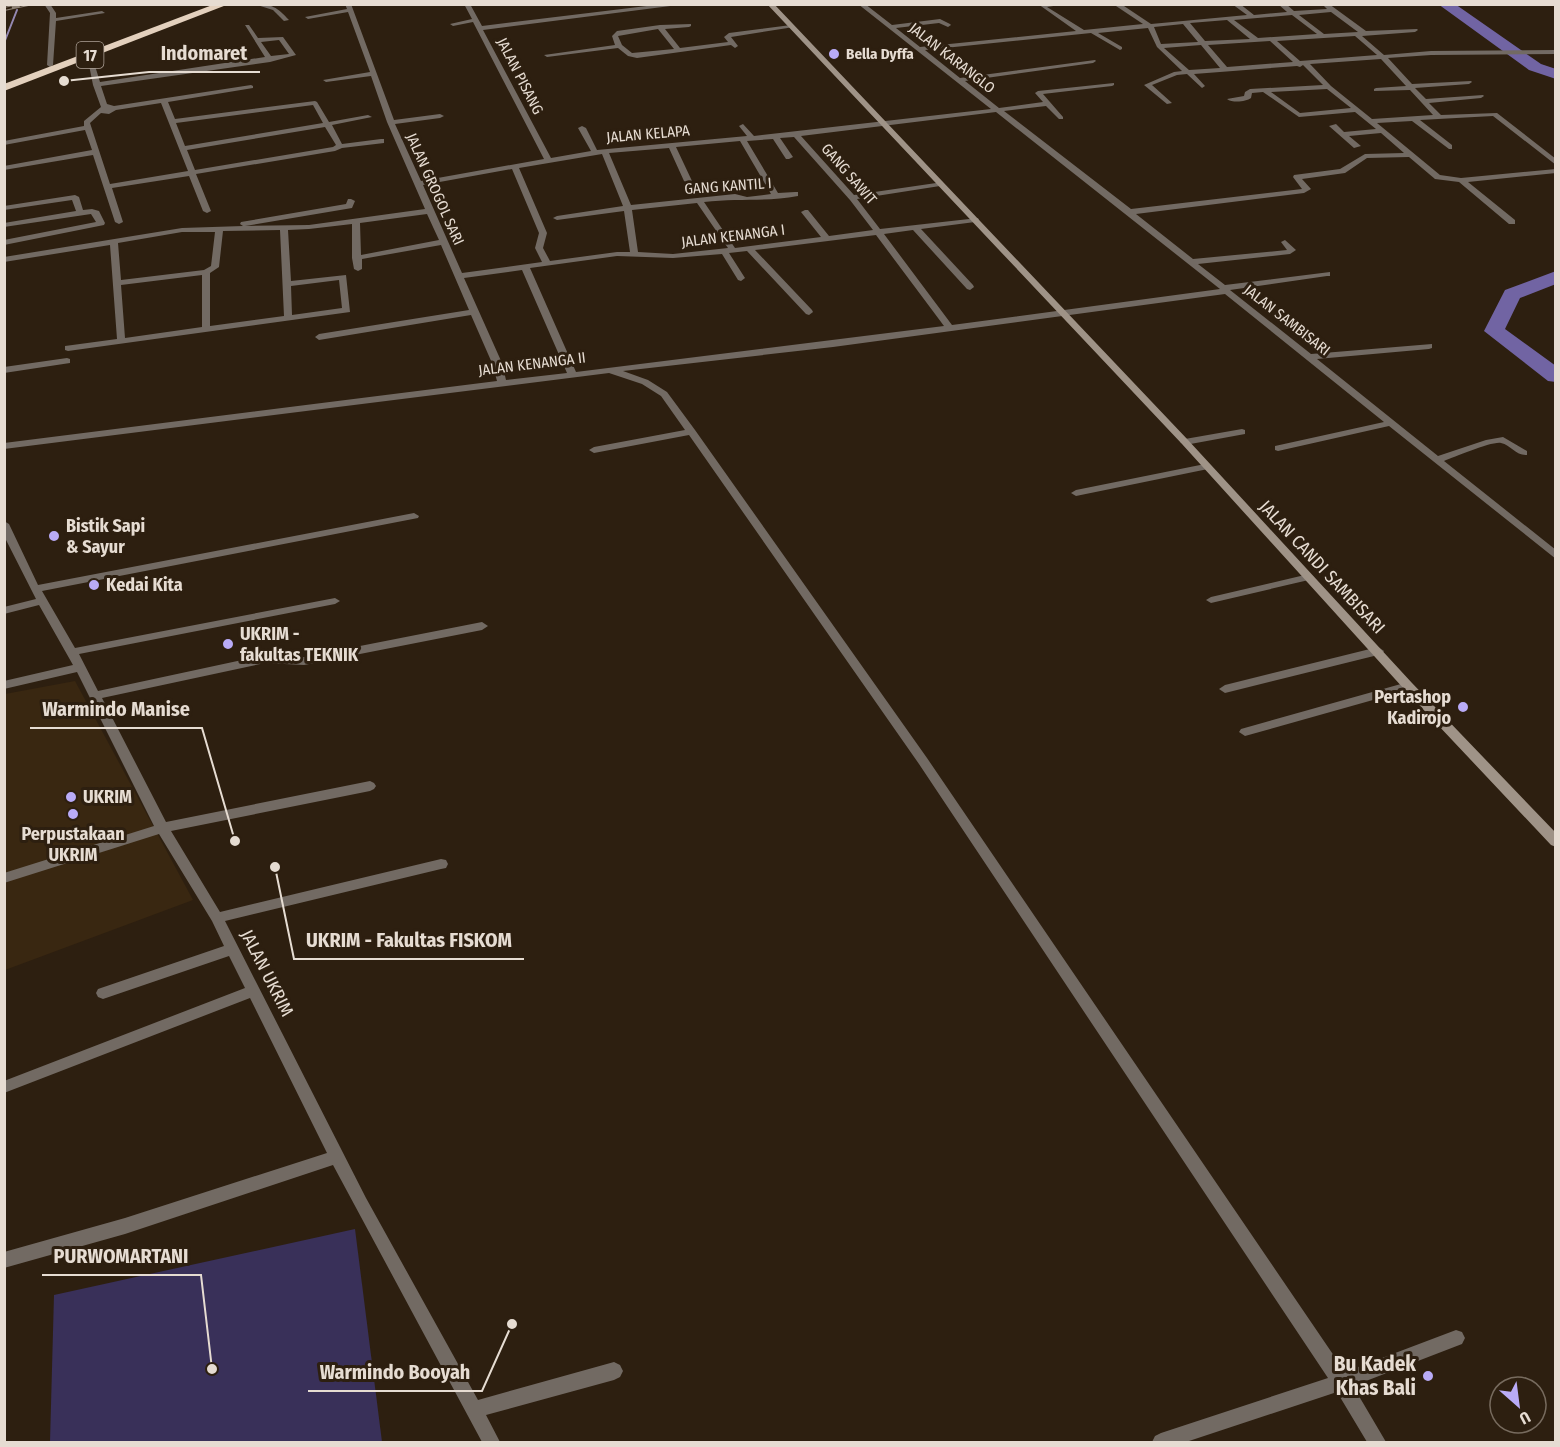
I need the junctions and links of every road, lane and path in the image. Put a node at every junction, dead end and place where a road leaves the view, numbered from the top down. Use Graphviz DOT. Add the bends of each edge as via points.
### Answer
graph roads {
  1 [pos="47,4"];
  2 [pos="211,4"];
  3 [pos="225,4"];
  4 [pos="257,4"];
  5 [pos="467,4"];
  6 [pos="589,4"];
  7 [pos="630,4"];
  8 [pos="770,4"];
  9 [pos="861,4"];
  10 [pos="1063,4"];
  11 [pos="1116,4"];
  12 [pos="1235,4"];
  13 [pos="1281,4"];
  14 [pos="680,5"];
  15 [pos="94,6"];
  16 [pos="1042,6"];
  17 [pos="349,7"];
  18 [pos="1330,7"];
  19 [pos="636,10"];
  20 [pos="102,13"];
  21 [pos="1292,13"];
  22 [pos="595,14"];
  23 [pos="1252,16"];
  24 [pos="53,17"];
  25 [pos="308,17"];
  26 [pos="1228,18"];
  27 [pos="286,20"];
  28 [pos="1185,22"];
  29 [pos="453,24"];
  30 [pos="479,24"];
  31 [pos="948,25"];
  32 [pos="247,26"];
  33 [pos="689,26"];
  34 [pos="1150,26"];
  35 [pos="660,27"];
  36 [pos="791,27"];
  37 [pos="890,27"];
  38 [pos="1415,30"];
  39 [pos="1091,31"];
  40 [pos="1082,32"];
  41 [pos="1360,34"];
  42 [pos="1323,36"];
  43 [pos="1271,39"];
  44 [pos="258,40"];
  45 [pos="1256,40"];
  46 [pos="1203,43"];
  47 [pos="619,46"];
  48 [pos="1159,46"];
  49 [pos="1120,48"];
  50 [pos="919,49"];
  51 [pos="679,51"];
  52 [pos="1556,52"];
  53 [pos="547,55"];
  54 [pos="89,56"];
  55 [pos="1382,57"];
  56 [pos="270,60"];
  57 [pos="1093,60"];
  58 [pos="50,65"];
  59 [pos="1303,65"];
  60 [pos="1225,69"];
  61 [pos="1188,72"];
  62 [pos="372,74"];
  63 [pos="326,80"];
  64 [pos="958,80"];
  65 [pos="4,82"];
  66 [pos="1469,82"];
  67 [pos="1112,84"];
  68 [pos="96,85"];
  69 [pos="1202,86"];
  70 [pos="251,87"];
  71 [pos="1329,87"];
  72 [pos="1410,87"];
  73 [pos="4,88"];
  74 [pos="1376,90"];
  75 [pos="1264,91"];
  76 [pos="1481,96"];
  77 [pos="1230,99"];
  78 [pos="164,101"];
  79 [pos="1424,101"];
  80 [pos="1169,103"];
  81 [pos="1046,104"];
  82 [pos="102,109"];
  83 [pos="998,110"];
  84 [pos="1356,110"];
  85 [pos="440,116"];
  86 [pos="1438,116"];
  87 [pos="368,117"];
  88 [pos="1061,118"];
  89 [pos="1413,118"];
  90 [pos="1369,121"];
  91 [pos="171,122"];
  92 [pos="391,122"];
  93 [pos="328,124"];
  94 [pos="883,125"];
  95 [pos="743,126"];
  96 [pos="1333,126"];
  97 [pos="88,127"];
  98 [pos="582,128"];
  99 [pos="1381,131"];
  100 [pos="1342,134"];
  101 [pos="796,135"];
  102 [pos="775,136"];
  103 [pos="752,138"];
  104 [pos="742,139"];
  105 [pos="381,141"];
  106 [pos="4,143"];
  107 [pos="672,144"];
  108 [pos="340,146"];
  109 [pos="1357,146"];
  110 [pos="1449,147"];
  111 [pos="182,148"];
  112 [pos="605,151"];
  113 [pos="96,152"];
  114 [pos="595,152"];
  115 [pos="1409,155"];
  116 [pos="789,157"];
  117 [pos="548,160"];
  118 [pos="1556,163"];
  119 [pos="514,166"];
  120 [pos="4,168"];
  121 [pos="1556,171"];
  122 [pos="191,172"];
  123 [pos="1461,180"];
  124 [pos="688,181"];
  125 [pos="417,184"];
  126 [pos="940,184"];
  127 [pos="107,187"];
  128 [pos="795,194"];
  129 [pos="776,196"];
  130 [pos="853,197"];
  131 [pos="351,201"];
  132 [pos="700,201"];
  133 [pos="4,208"];
  134 [pos="628,208"];
  135 [pos="207,211"];
  136 [pos="429,211"];
  137 [pos="806,212"];
  138 [pos="1129,212"];
  139 [pos="80,213"];
  140 [pos="557,218"];
  141 [pos="30,220"];
  142 [pos="975,220"];
  143 [pos="119,222"];
  144 [pos="356,222"];
  145 [pos="1512,222"];
  146 [pos="4,225"];
  147 [pos="219,228"];
  148 [pos="236,228"];
  149 [pos="284,228"];
  150 [pos="915,228"];
  151 [pos="881,233"];
  152 [pos="33,237"];
  153 [pos="826,238"];
  154 [pos="114,242"];
  155 [pos="443,242"];
  156 [pos="1285,242"];
  157 [pos="4,243"];
  158 [pos="748,247"];
  159 [pos="728,250"];
  160 [pos="633,254"];
  161 [pos="356,258"];
  162 [pos="4,260"];
  163 [pos="1191,262"];
  164 [pos="547,263"];
  165 [pos="525,266"];
  166 [pos="358,269"];
  167 [pos="206,272"];
  168 [pos="1327,274"];
  169 [pos="458,276"];
  170 [pos="741,278"];
  171 [pos="118,284"];
  172 [pos="286,284"];
  173 [pos="970,287"];
  174 [pos="1225,290"];
  175 [pos="473,312"];
  176 [pos="809,312"];
  177 [pos="1064,314"];
  178 [pos="288,318"];
  179 [pos="949,327"];
  180 [pos="206,329"];
  181 [pos="319,338"];
  182 [pos="121,339"];
  183 [pos="1429,346"];
  184 [pos="68,348"];
  185 [pos="1309,357"];
  186 [pos="67,361"];
  187 [pos="610,369"];
  188 [pos="4,370"];
  189 [pos="573,375"];
  190 [pos="502,383"];
  191 [pos="1392,423"];
  192 [pos="692,432"];
  193 [pos="1242,432"];
  194 [pos="1185,442"];
  195 [pos="4,446"];
  196 [pos="1278,448"];
  197 [pos="594,450"];
  198 [pos="1524,453"];
  199 [pos="1437,460"];
  200 [pos="1205,467"];
  201 [pos="1076,493"];
  202 [pos="414,516"];
  203 [pos="4,524"];
  204 [pos="9,545"];
  205 [pos="1556,556"];
  206 [pos="1309,577"];
  207 [pos="39,595"];
  208 [pos="1211,600"];
  209 [pos="335,601"];
  210 [pos="4,611"];
  211 [pos="482,626"];
  212 [pos="1378,651"];
  213 [pos="72,652"];
  214 [pos="79,668"];
  215 [pos="4,685"];
  216 [pos="1408,686"];
  217 [pos="1226,690"];
  218 [pos="93,696"];
  219 [pos="1245,732"];
  220 [pos="370,786"];
  221 [pos="162,828"];
  222 [pos="1556,842"];
  223 [pos="441,864"];
  224 [pos="4,878"];
  225 [pos="217,918"];
  226 [pos="233,949"];
  227 [pos="254,990"];
  228 [pos="104,993"];
  229 [pos="6,1087"];
  230 [pos="337,1157"];
  231 [pos="4,1260"];
  232 [pos="1456,1338"];
  233 [pos="614,1371"];
  234 [pos="1341,1382"];
  235 [pos="473,1410"];
  236 [pos="491,1443"];
  237 [pos="1161,1443"];
  238 [pos="1377,1443"];
  1 -- 24 [label="street"];
  2 -- 58 [label="highway, 17"];
  3 -- 54 [label="highway, 17"];
  4 -- 27 [label="street" via="275,9"];
  5 -- 30 [label="street, JALAN PISANG"];
  6 -- 22 [label="street"];
  7 -- 19 [label="street"];
  8 -- 36 [label="street, JALAN CANDI SAMBISARI"];
  9 -- 37 [label="street, JALAN KARANGLO"];
  10 -- 16 [label="street"];
  11 -- 34 [label="street"];
  12 -- 23 [label="street"];
  13 -- 21 [label="street"];
  14 -- 19 [label="street"];
  15 -- 24 [label="street"];
  16 -- 40 [label="street"];
  17 -- 25 [label="street"];
  17 -- 62 [label="street, JALAN GROGOL SARI"];
  18 -- 21 [label="street"];
  18 -- 41 [label="street"];
  19 -- 22 [label="street"];
  20 -- 24 [label="street"];
  21 -- 23 [label="street"];
  21 -- 42 [label="street"];
  22 -- 30 [label="street"];
  23 -- 26 [label="street"];
  24 -- 58 [label="street"];
  26 -- 28 [label="street"];
  26 -- 45 [label="street"];
  28 -- 34 [label="street"];
  28 -- 46 [label="street"];
  29 -- 30 [label="street"];
  30 -- 117 [label="street, JALAN PISANG"];
  31 -- 37 [label="street" via="940,21"];
  32 -- 44 [label="street"];
  33 -- 35 [label="street"];
  34 -- 39 [label="street"];
  34 -- 48 [label="street"];
  35 -- 47 [label="street" via="617,33"];
  35 -- 51 [label="street"];
  36 -- 51 [label="street" via="729,35 734,46"];
  36 -- 94 [label="street, JALAN CANDI SAMBISARI"];
  37 -- 50 [label="street, JALAN KARANGLO"];
  38 -- 41 [label="street"];
  39 -- 40 [label="street"];
  39 -- 49 [label="street"];
  40 -- 50 [label="street"];
  41 -- 42 [label="street"];
  41 -- 55 [label="street"];
  42 -- 43 [label="street"];
  43 -- 45 [label="street"];
  43 -- 59 [label="street"];
  44 -- 56 [label="street"];
  44 -- 56 [label="street" via="281,38 292,54"];
  45 -- 46 [label="street"];
  46 -- 48 [label="street"];
  46 -- 60 [label="street"];
  47 -- 51 [label="street" via="633,56"];
  47 -- 53 [label="street"];
  48 -- 61 [label="street"];
  50 -- 64 [label="street, JALAN KARANGLO"];
  52 -- 55 [label="street" via="1430,49"];
  54 -- 68 [label="street"];
  54 -- 73 [label="highway, 17"];
  55 -- 59 [label="street"];
  55 -- 72 [label="street"];
  56 -- 68 [label="street"];
  57 -- 64 [label="street"];
  58 -- 65 [label="highway, 17"];
  59 -- 60 [label="street"];
  59 -- 71 [label="street"];
  60 -- 61 [label="street"];
  61 -- 69 [label="street"];
  61 -- 80 [label="street" via="1152,82 1150,90"];
  62 -- 63 [label="street"];
  62 -- 92 [label="street, JALAN GROGOL SARI"];
  64 -- 83 [label="street, JALAN KARANGLO"];
  66 -- 72 [label="street"];
  67 -- 81 [label="street" via="1038,93"];
  68 -- 82 [label="street"];
  70 -- 78 [label="street"];
  71 -- 75 [label="street"];
  71 -- 84 [label="street"];
  72 -- 74 [label="street"];
  72 -- 79 [label="street"];
  75 -- 77 [label="street" via="1250,91 1248,98"];
  75 -- 84 [label="street" via="1299,115"];
  76 -- 79 [label="street"];
  78 -- 82 [label="street" via="109,112"];
  78 -- 91 [label="street"];
  79 -- 86 [label="street"];
  81 -- 83 [label="street, JALAN KELAPA"];
  81 -- 88 [label="street"];
  82 -- 97 [label="street" via="88,119"];
  83 -- 94 [label="street, JALAN KELAPA"];
  83 -- 138 [label="street, JALAN SAMBISARI"];
  84 -- 90 [label="street"];
  85 -- 92 [label="street"];
  86 -- 89 [label="street"];
  86 -- 118 [label="street" via="1488,112 1499,115"];
  87 -- 93 [label="street"];
  89 -- 90 [label="street"];
  89 -- 110 [label="street"];
  90 -- 99 [label="street"];
  91 -- 93 [label="street" via="310,103 318,105"];
  91 -- 111 [label="street"];
  92 -- 125 [label="street, JALAN GROGOL SARI"];
  93 -- 108 [label="street"];
  93 -- 111 [label="street"];
  94 -- 101 [label="street, JALAN KELAPA"];
  94 -- 126 [label="street, JALAN CANDI SAMBISARI"];
  95 -- 103 [label="street"];
  96 -- 100 [label="street"];
  97 -- 106 [label="street"];
  97 -- 113 [label="street"];
  98 -- 114 [label="street"];
  99 -- 100 [label="street"];
  99 -- 115 [label="street"];
  100 -- 109 [label="street"];
  101 -- 102 [label="street, JALAN KELAPA"];
  101 -- 130 [label="street, GANG SAWIT"];
  102 -- 103 [label="street, JALAN KELAPA"];
  102 -- 116 [label="street"];
  103 -- 104 [label="street, JALAN KELAPA"];
  104 -- 107 [label="street, JALAN KELAPA"];
  104 -- 129 [label="street"];
  105 -- 108 [label="street"];
  107 -- 112 [label="street, JALAN KELAPA"];
  107 -- 124 [label="street"];
  108 -- 122 [label="street"];
  111 -- 122 [label="street"];
  112 -- 114 [label="street, JALAN KELAPA"];
  112 -- 134 [label="street"];
  113 -- 120 [label="street"];
  113 -- 127 [label="street"];
  114 -- 117 [label="street, JALAN KELAPA"];
  115 -- 123 [label="street" via="1434,175"];
  115 -- 138 [label="street" via="1365,156 1342,171 1297,177 1307,189 1304,191"];
  117 -- 119 [label="street, JALAN KELAPA"];
  119 -- 125 [label="street, JALAN KELAPA"];
  119 -- 164 [label="street" via="543,233 539,248"];
  121 -- 123 [label="street"];
  122 -- 127 [label="street"];
  122 -- 135 [label="street"];
  123 -- 145 [label="street"];
  125 -- 136 [label="street, JALAN GROGOL SARI"];
  126 -- 130 [label="street"];
  126 -- 142 [label="street, JALAN CANDI SAMBISARI"];
  127 -- 143 [label="street"];
  128 -- 129 [label="street, GANG KANTIL I"];
  129 -- 132 [label="street, GANG KANTIL I"];
  130 -- 151 [label="street, GANG SAWIT"];
  131 -- 148 [label="street" via="345,207 258,219"];
  132 -- 134 [label="street, GANG KANTIL I"];
  132 -- 159 [label="street"];
  133 -- 139 [label="street" via="75,197"];
  134 -- 140 [label="street, GANG KANTIL I"];
  134 -- 160 [label="street"];
  136 -- 144 [label="street"];
  136 -- 155 [label="street, JALAN GROGOL SARI"];
  137 -- 153 [label="street"];
  138 -- 163 [label="street, JALAN SAMBISARI"];
  139 -- 141 [label="street"];
  139 -- 152 [label="street" via="95,212 101,224"];
  141 -- 146 [label="street"];
  141 -- 152 [label="street"];
  142 -- 150 [label="street, JALAN KENANGA I"];
  142 -- 177 [label="street, JALAN CANDI SAMBISARI"];
  144 -- 149 [label="street"];
  144 -- 161 [label="street"];
  147 -- 148 [label="street"];
  147 -- 154 [label="street"];
  147 -- 167 [label="street" via="215,267"];
  148 -- 149 [label="street"];
  149 -- 172 [label="street"];
  150 -- 151 [label="street, JALAN KENANGA I"];
  150 -- 173 [label="street"];
  151 -- 153 [label="street, JALAN KENANGA I"];
  151 -- 179 [label="street, GANG SAWIT"];
  152 -- 157 [label="street"];
  153 -- 158 [label="street, JALAN KENANGA I"];
  154 -- 162 [label="street"];
  154 -- 171 [label="street"];
  155 -- 161 [label="street"];
  155 -- 169 [label="street, JALAN GROGOL SARI"];
  156 -- 163 [label="street" via="1290,252"];
  158 -- 159 [label="street, JALAN KENANGA I"];
  158 -- 176 [label="street"];
  159 -- 160 [label="street, JALAN KENANGA I" via="686,256"];
  159 -- 170 [label="street"];
  160 -- 164 [label="street, JALAN KENANGA I"];
  161 -- 166 [label="street"];
  163 -- 174 [label="street, JALAN SAMBISARI"];
  164 -- 165 [label="street, JALAN KENANGA I"];
  165 -- 169 [label="street, JALAN KENANGA I"];
  165 -- 189 [label="street"];
  167 -- 171 [label="street"];
  167 -- 180 [label="street"];
  168 -- 174 [label="street, JALAN KENANGA II"];
  169 -- 175 [label="street, JALAN GROGOL SARI"];
  171 -- 182 [label="street"];
  172 -- 178 [label="street"];
  172 -- 178 [label="street" via="343,277 347,310"];
  174 -- 177 [label="street, JALAN KENANGA II"];
  174 -- 185 [label="street, JALAN SAMBISARI"];
  175 -- 181 [label="street"];
  175 -- 190 [label="street, JALAN GROGOL SARI"];
  177 -- 179 [label="street, JALAN KENANGA II"];
  177 -- 194 [label="street, JALAN CANDI SAMBISARI"];
  178 -- 180 [label="street"];
  179 -- 187 [label="street, JALAN KENANGA II"];
  180 -- 182 [label="street"];
  182 -- 184 [label="street"];
  183 -- 185 [label="street"];
  185 -- 191 [label="street, JALAN SAMBISARI"];
  186 -- 188 [label="street"];
  187 -- 189 [label="street, JALAN KENANGA II"];
  187 -- 192 [label="street" via="664,394"];
  189 -- 190 [label="street, JALAN KENANGA II"];
  190 -- 195 [label="street, JALAN KENANGA II"];
  191 -- 196 [label="street"];
  191 -- 199 [label="street, JALAN SAMBISARI"];
  192 -- 197 [label="street"];
  192 -- 234 [label="street" via="1074,981"];
  193 -- 194 [label="street"];
  194 -- 200 [label="street, JALAN CANDI SAMBISARI"];
  198 -- 199 [label="street" via="1503,440"];
  199 -- 205 [label="street, JALAN SAMBISARI"];
  200 -- 201 [label="street"];
  200 -- 206 [label="street, JALAN CANDI SAMBISARI"];
  202 -- 207 [label="street"];
  203 -- 204 [label="street, JALAN UKRIM"];
  204 -- 207 [label="street, JALAN UKRIM"];
  206 -- 208 [label="street"];
  206 -- 212 [label="street, JALAN CANDI SAMBISARI"];
  207 -- 210 [label="street"];
  207 -- 213 [label="street, JALAN UKRIM"];
  209 -- 213 [label="street"];
  211 -- 218 [label="street" via="304,661 265,659"];
  212 -- 216 [label="street, JALAN CANDI SAMBISARI"];
  212 -- 217 [label="street"];
  213 -- 214 [label="street, JALAN UKRIM"];
  214 -- 215 [label="street"];
  214 -- 218 [label="street, JALAN UKRIM"];
  216 -- 219 [label="street"];
  216 -- 222 [label="street, JALAN CANDI SAMBISARI"];
  218 -- 221 [label="street, JALAN UKRIM"];
  220 -- 221 [label="street"];
  221 -- 224 [label="street"];
  221 -- 225 [label="street, JALAN UKRIM"];
  223 -- 225 [label="street"];
  225 -- 226 [label="street, JALAN UKRIM"];
  226 -- 227 [label="street, JALAN UKRIM"];
  226 -- 228 [label="street"];
  227 -- 229 [label="street"];
  227 -- 230 [label="street, JALAN UKRIM"];
  230 -- 231 [label="street"];
  230 -- 235 [label="street, JALAN UKRIM"];
  232 -- 234 [label="street"];
  233 -- 235 [label="street"];
  234 -- 237 [label="street"];
  234 -- 238 [label="street"];
  235 -- 236 [label="street, JALAN UKRIM"];
}
